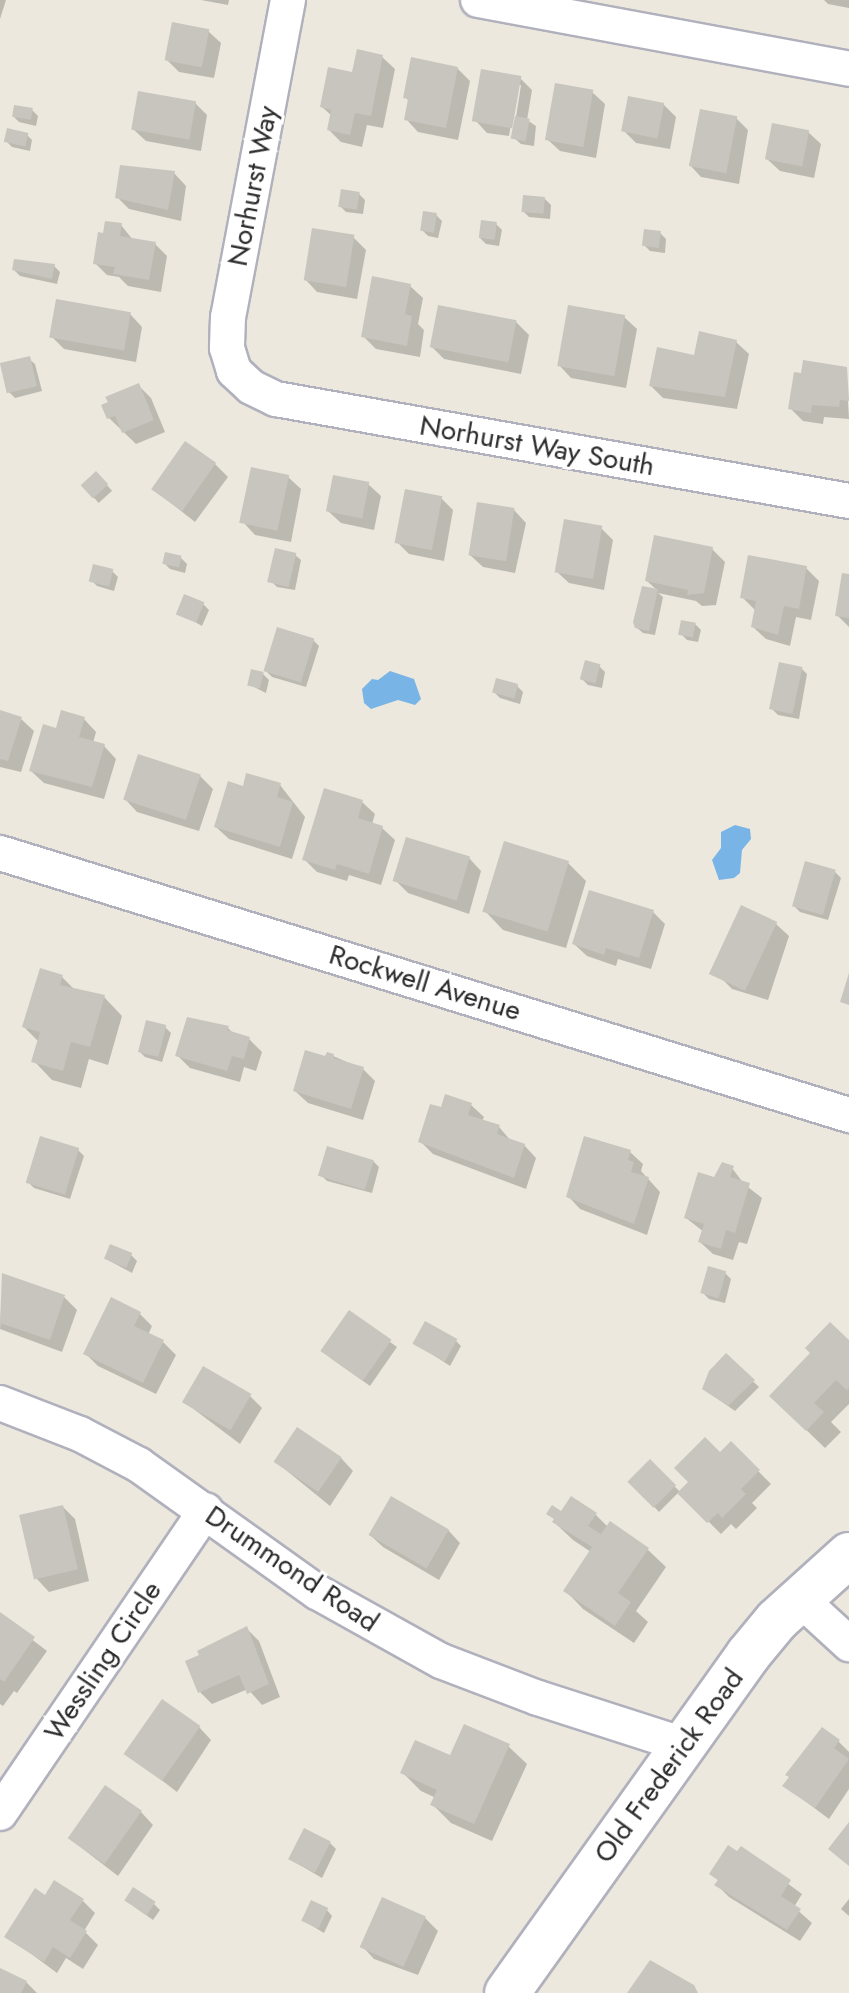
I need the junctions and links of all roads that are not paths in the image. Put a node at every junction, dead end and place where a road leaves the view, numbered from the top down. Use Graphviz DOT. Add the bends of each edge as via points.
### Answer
graph roads {
  1 [pos="288,0"];
  2 [pos="478,0"];
  3 [pos="849,69"];
  4 [pos="234,371"];
  5 [pos="849,501"];
  6 [pos="0,853"];
  7 [pos="849,1115"];
  8 [pos="0,1403"];
  9 [pos="206,1510"];
  10 [pos="849,1555"];
  11 [pos="800,1599"];
  12 [pos="849,1644"];
  13 [pos="684,1745"];
  14 [pos="0,1813"];
  15 [pos="507,1993"];
  1 -- 4 [label="street, Norhurst Way" via="228,317 227,348"];
  2 -- 3 [label="street"];
  4 -- 5 [label="street, Norhurst Way South" via="276,399"];
  6 -- 7 [label="street, Rockwell Avenue"];
  8 -- 9 [label="street, Drummond Road" via="80,1434"];
  9 -- 13 [label="street, Drummond Road" via="317,1592 441,1661"];
  9 -- 14 [label="street, Wessling Circle"];
  10 -- 11 [label="street, Old Frederick Road"];
  11 -- 12 [label="street"];
  11 -- 13 [label="street, Old Frederick Road" via="748,1655"];
  13 -- 15 [label="street, Old Frederick Road"];
}
